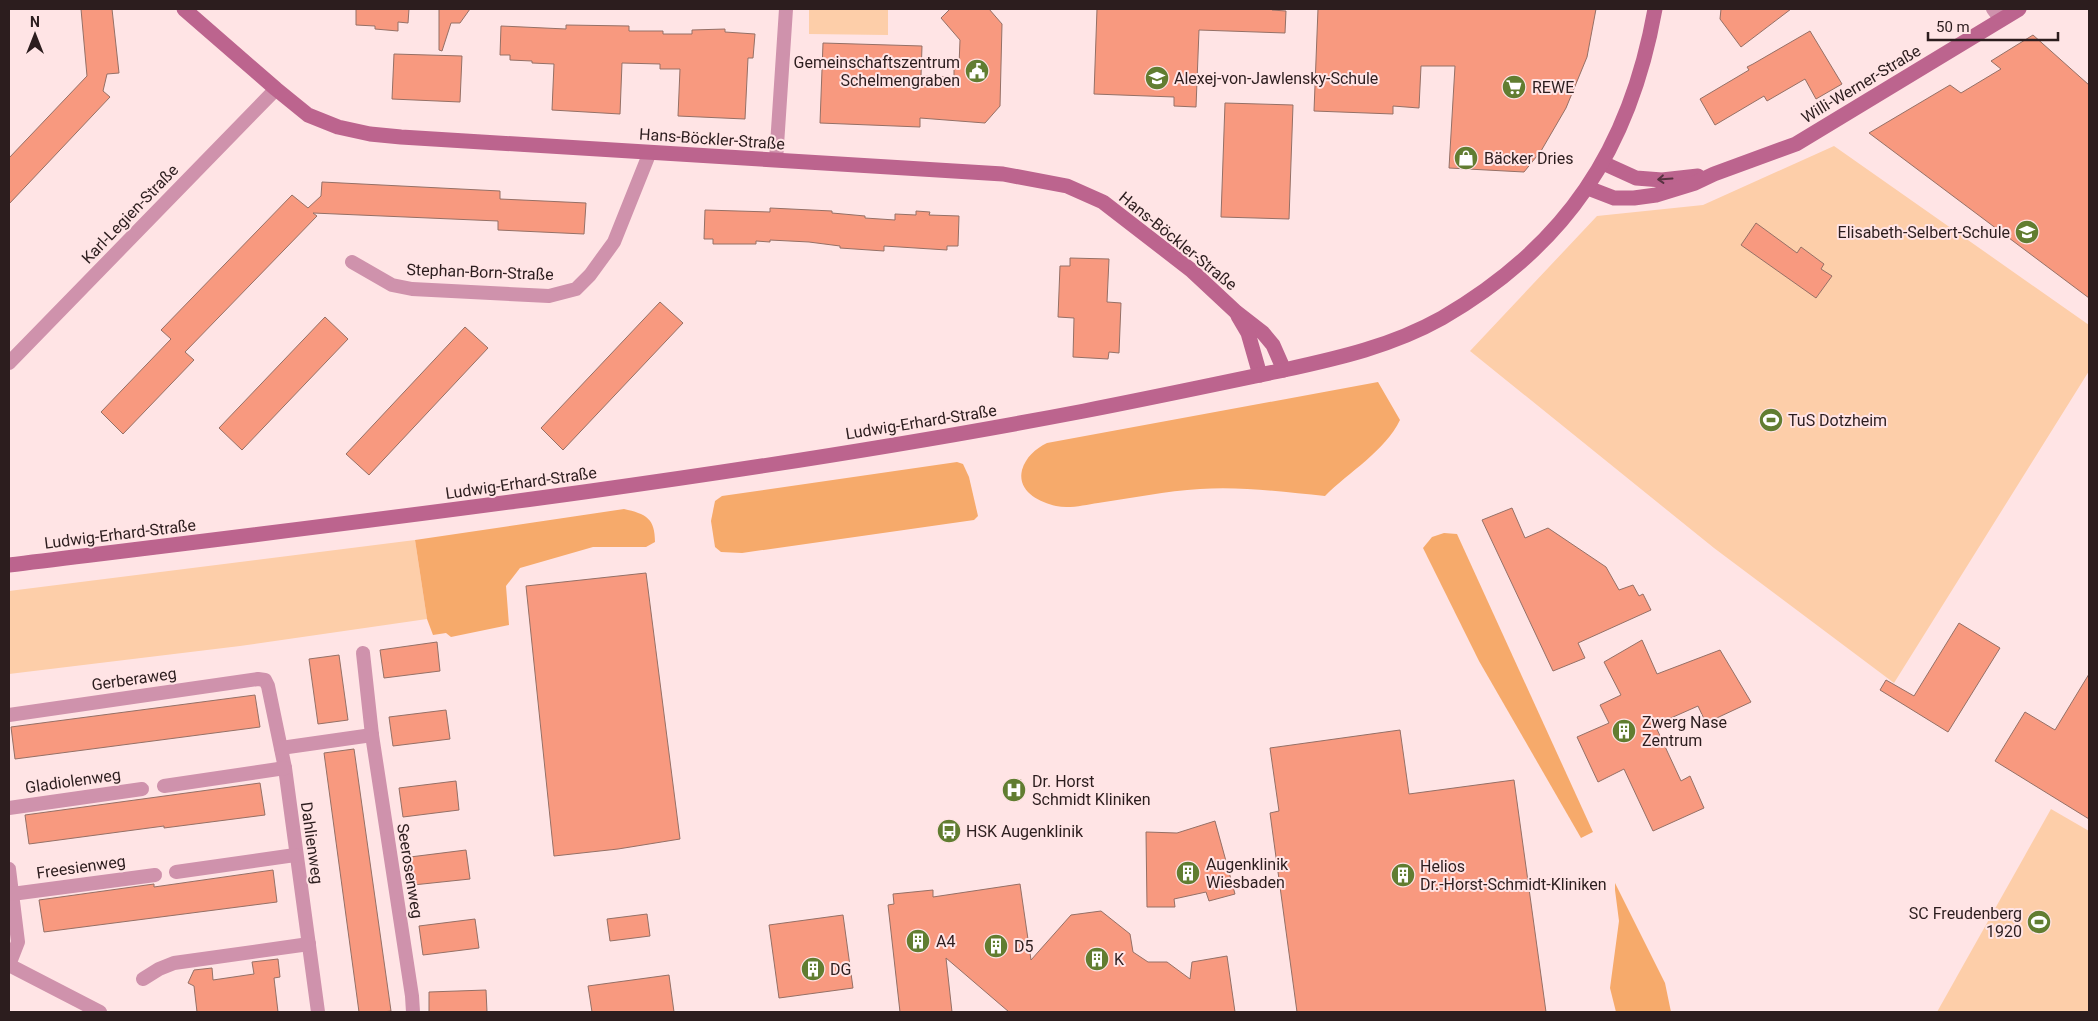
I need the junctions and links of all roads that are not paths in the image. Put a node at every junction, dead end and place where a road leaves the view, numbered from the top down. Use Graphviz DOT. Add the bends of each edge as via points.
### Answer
graph roads {
  1 [pos="184,9"];
  2 [pos="786,9"];
  3 [pos="1655,9"];
  4 [pos="2019,9"];
  5 [pos="1997,14"];
  6 [pos="276,89"];
  7 [pos="650,152"];
  8 [pos="776,160"];
  9 [pos="1603,163"];
  10 [pos="1714,174"];
  11 [pos="1588,188"];
  12 [pos="352,262"];
  13 [pos="1236,312"];
  14 [pos="9,363"];
  15 [pos="1284,370"];
  16 [pos="1260,375"];
  17 [pos="9,565"];
  18 [pos="363,653"];
  19 [pos="265,680"];
  20 [pos="9,715"];
  21 [pos="372,735"];
  22 [pos="282,748"];
  23 [pos="285,768"];
  24 [pos="164,786"];
  25 [pos="142,789"];
  26 [pos="9,808"];
  27 [pos="295,856"];
  28 [pos="9,869"];
  29 [pos="176,872"];
  30 [pos="155,875"];
  31 [pos="12,894"];
  32 [pos="309,944"];
  33 [pos="9,965"];
  34 [pos="143,979"];
  35 [pos="100,1012"];
  36 [pos="318,1012"];
  37 [pos="413,1012"];
  1 -- 6 [label="street, Hans-Böckler-Straße"];
  2 -- 8 [label="street"];
  3 -- 9 [label="street, Ludwig-Erhard-Straße" via="1642,71"];
  4 -- 5 [label="street, Willi-Werner-Straße"];
  5 -- 10 [label="street, Willi-Werner-Straße" via="1796,144"];
  6 -- 7 [label="street, Hans-Böckler-Straße" via="308,115 338,127 370,134"];
  6 -- 14 [label="street, Karl-Legien-Straße"];
  7 -- 8 [label="street, Hans-Böckler-Straße"];
  7 -- 12 [label="street, Stephan-Born-Straße" via="614,242 576,289 548,296 412,289 392,285"];
  8 -- 13 [label="street, Hans-Böckler-Straße" via="1004,174 1067,186 1104,202 1125,217 1191,270"];
  10 -- 9 [label="street, Willi-Werner-Straße, one-way" via="1662,180 1636,178"];
  9 -- 11 [label="street, Ludwig-Erhard-Straße"];
  10 -- 11 [label="street, Willi-Werner-Straße" via="1676,190 1634,198 1614,198"];
  11 -- 15 [label="street, Ludwig-Erhard-Straße" via="1527,258 1499,281 1442,317 1380,346"];
  13 -- 15 [label="street, Hans-Böckler-Straße" via="1269,340 1280,356"];
  13 -- 16 [label="street, Hans-Böckler-Straße" via="1248,333"];
  15 -- 16 [label="street, Ludwig-Erhard-Straße"];
  16 -- 17 [label="street, Ludwig-Erhard-Straße" via="942,438 544,498"];
  18 -- 21 [label="street, Seerosenweg"];
  19 -- 20 [label="street, Gerberaweg"];
  19 -- 22 [label="street, Dahlienweg"];
  21 -- 22 [label="street"];
  21 -- 37 [label="street, Seerosenweg"];
  22 -- 23 [label="street, Dahlienweg"];
  23 -- 24 [label="street"];
  23 -- 27 [label="street, Dahlienweg"];
  25 -- 26 [label="street, Gladiolenweg"];
  27 -- 29 [label="street"];
  27 -- 32 [label="street, Dahlienweg"];
  28 -- 31 [label="street"];
  30 -- 31 [label="street, Freesienweg"];
  31 -- 33 [label="street" via="18,942"];
  32 -- 34 [label="street" via="174,963"];
  32 -- 36 [label="street, Dahlienweg"];
  33 -- 35 [label="street"];
}
